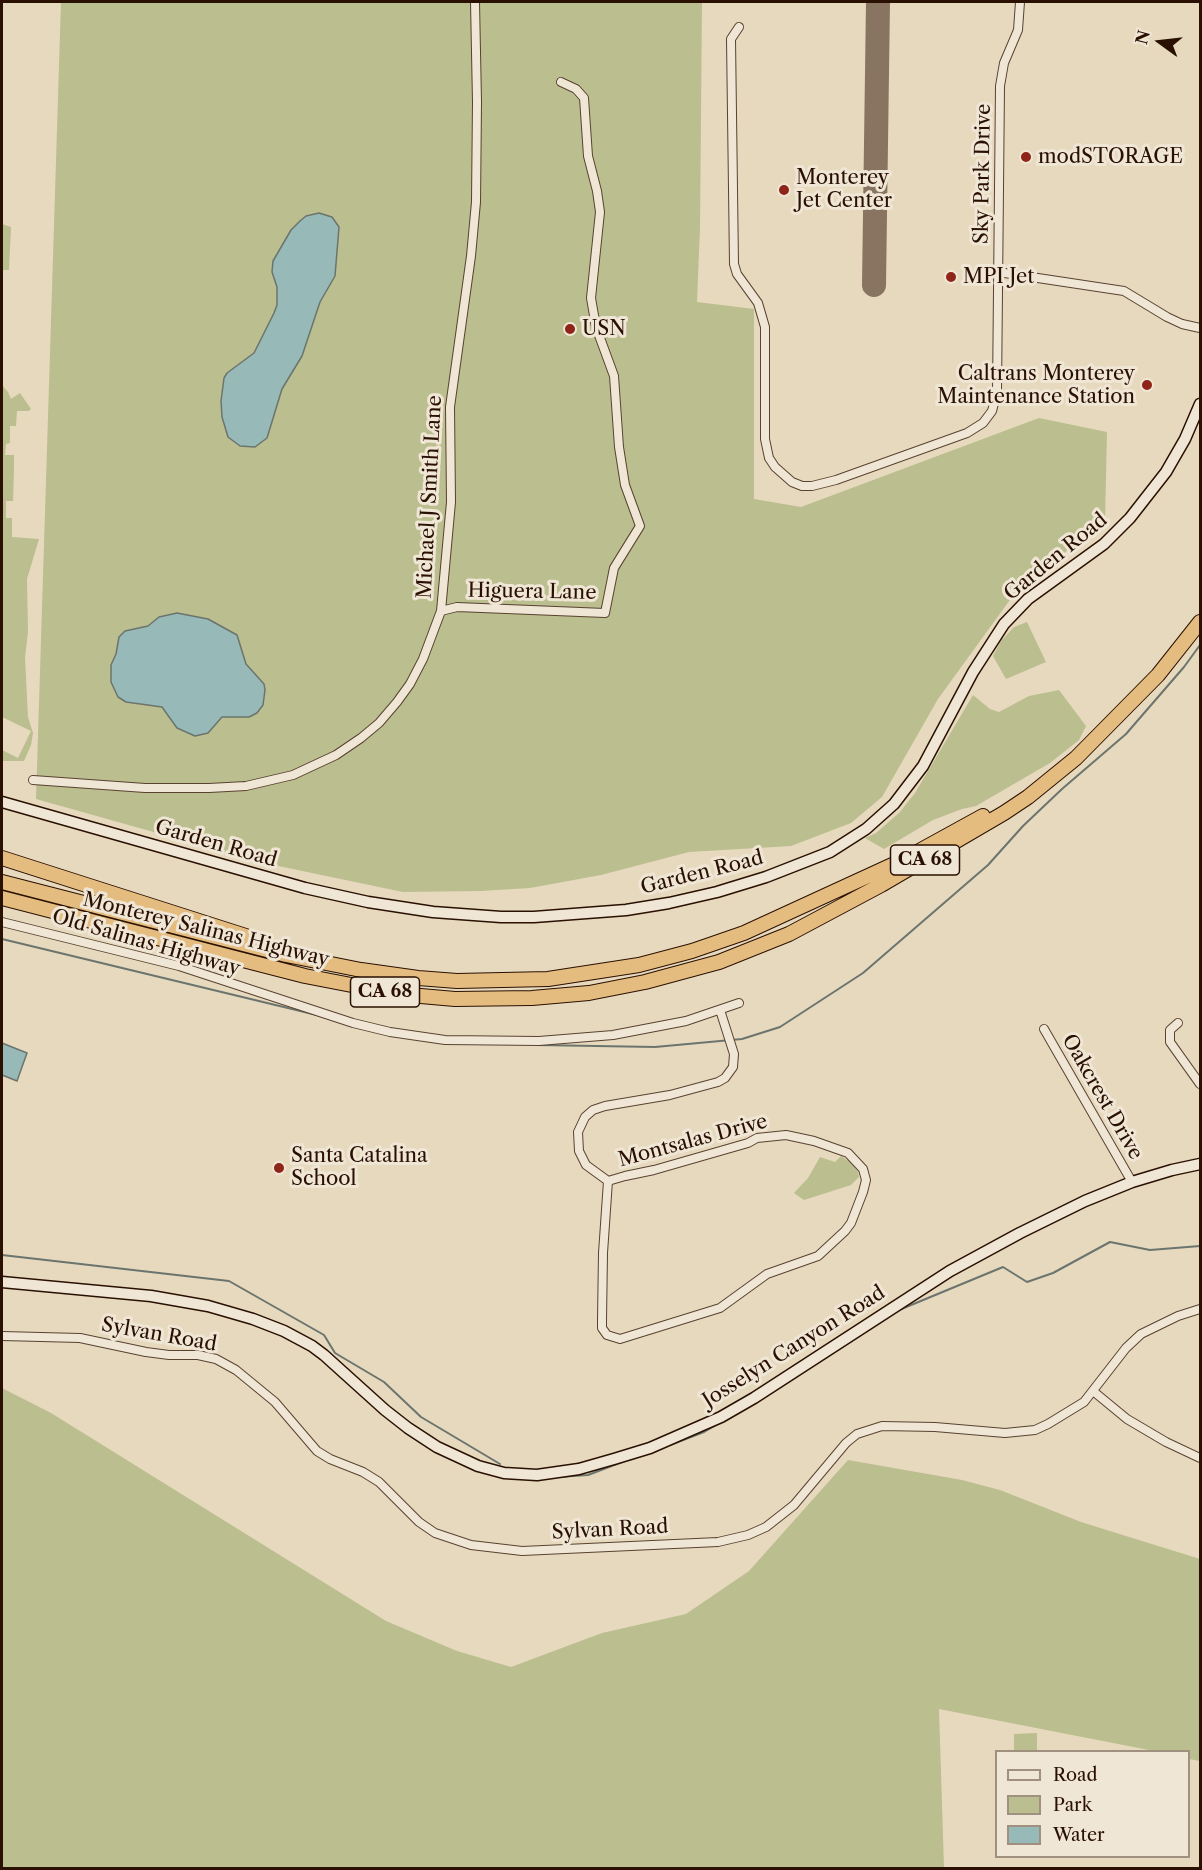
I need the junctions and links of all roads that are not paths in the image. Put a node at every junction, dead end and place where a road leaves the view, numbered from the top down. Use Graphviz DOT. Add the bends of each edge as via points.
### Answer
graph roads {
  1 [pos="475,2"];
  2 [pos="1020,2"];
  3 [pos="739,27"];
  4 [pos="561,82"];
  5 [pos="998,272"];
  6 [pos="1200,328"];
  7 [pos="1200,404"];
  8 [pos="441,611"];
  9 [pos="1200,622"];
  10 [pos="1091,741"];
  11 [pos="33,780"];
  12 [pos="2,802"];
  13 [pos="2,858"];
  14 [pos="2,864"];
  15 [pos="71,880"];
  16 [pos="2,882"];
  17 [pos="2,898"];
  18 [pos="2,922"];
  19 [pos="342,966"];
  20 [pos="739,1003"];
  21 [pos="720,1010"];
  22 [pos="1178,1023"];
  23 [pos="1044,1029"];
  24 [pos="1200,1084"];
  25 [pos="1200,1164"];
  26 [pos="608,1181"];
  27 [pos="1132,1182"];
  28 [pos="2,1282"];
  29 [pos="1200,1309"];
  30 [pos="2,1336"];
  31 [pos="1093,1391"];
  32 [pos="1200,1458"];
  1 -- 8 [label="street, Michael J Smith Lane" via="476,202 450,407 451,502"];
  2 -- 5 [label="street, Sky Park Drive" via="1018,30 1004,63 1000,86"];
  3 -- 5 [label="street, Sky Park Drive" via="731,39 734,264 758,303 765,327 765,440 769,458 783,475 802,486 836,480 983,423 992,411 997,392"];
  4 -- 8 [label="street, Higuera Lane" via="584,98 588,156 600,212 591,298 596,327 614,376 625,485 640,526 614,568 605,613 457,607"];
  5 -- 6 [label="street" via="1124,291 1167,317"];
  7 -- 12 [label="street, Garden Road" via="1166,472 1130,518 1104,544 1028,599 1004,624 972,672 923,766 894,804 866,829 830,852 766,877 669,903 626,910 512,917 433,912 305,888"];
  8 -- 11 [label="street, Michael J Smith Lane" via="410,684 379,723 336,755 301,772 255,784 208,788"];
  9 -- 10 [label="highway, Monterey Salinas Highway / CA 68" via="1145,688"];
  10 -- 17 [label="highway, Monterey Salinas Highway / CA 68" via="1051,779 1004,813 789,934 692,970 589,993 494,1000 379,991 305,976"];
  10 -- 19 [label="highway, Monterey Salinas Highway / CA 68" via="1031,787 937,843 781,918 692,951 603,972 512,981 418,978"];
  13 -- 15 [label="highway"];
  14 -- 15 [label="highway"];
  15 -- 19 [label="highway"];
  16 -- 19 [label="highway, CA 68" via="305,960"];
  18 -- 21 [label="street, Old Salinas Highway" via="179,966 344,1021 427,1038 492,1042 585,1038 650,1029"];
  20 -- 21 [label="street, Old Salinas Highway"];
  21 -- 26 [label="street, Montsalas Drive" via="734,1054 733,1067 725,1078 676,1093 605,1106 585,1117 578,1132 579,1151 586,1165"];
  22 -- 24 [label="street" via="1170,1030 1170,1042"];
  23 -- 27 [label="street, Oakcrest Drive"];
  25 -- 27 [label="street, Josselyn Canyon Road"];
  26 -- 26 [label="street, Montsalas Drive" via="757,1138 786,1135 848,1153 859,1163 866,1180 851,1223 818,1256 767,1274 720,1308 620,1339 602,1328"];
  27 -- 28 [label="street, Josselyn Canyon Road" via="1061,1212 950,1271 721,1417 623,1457 537,1475 478,1466 437,1447 392,1416 324,1354 253,1318 151,1296"];
  29 -- 31 [label="street, Sylvan Road" via="1141,1334"];
  30 -- 31 [label="street, Sylvan Road" via="80,1338 146,1352 216,1359 275,1402 317,1450 379,1482 435,1533 471,1545 514,1550 734,1540 781,1516 846,1443 869,1429 893,1426 1021,1432 1048,1425 1084,1402"];
  31 -- 32 [label="street" via="1126,1419"];
}
